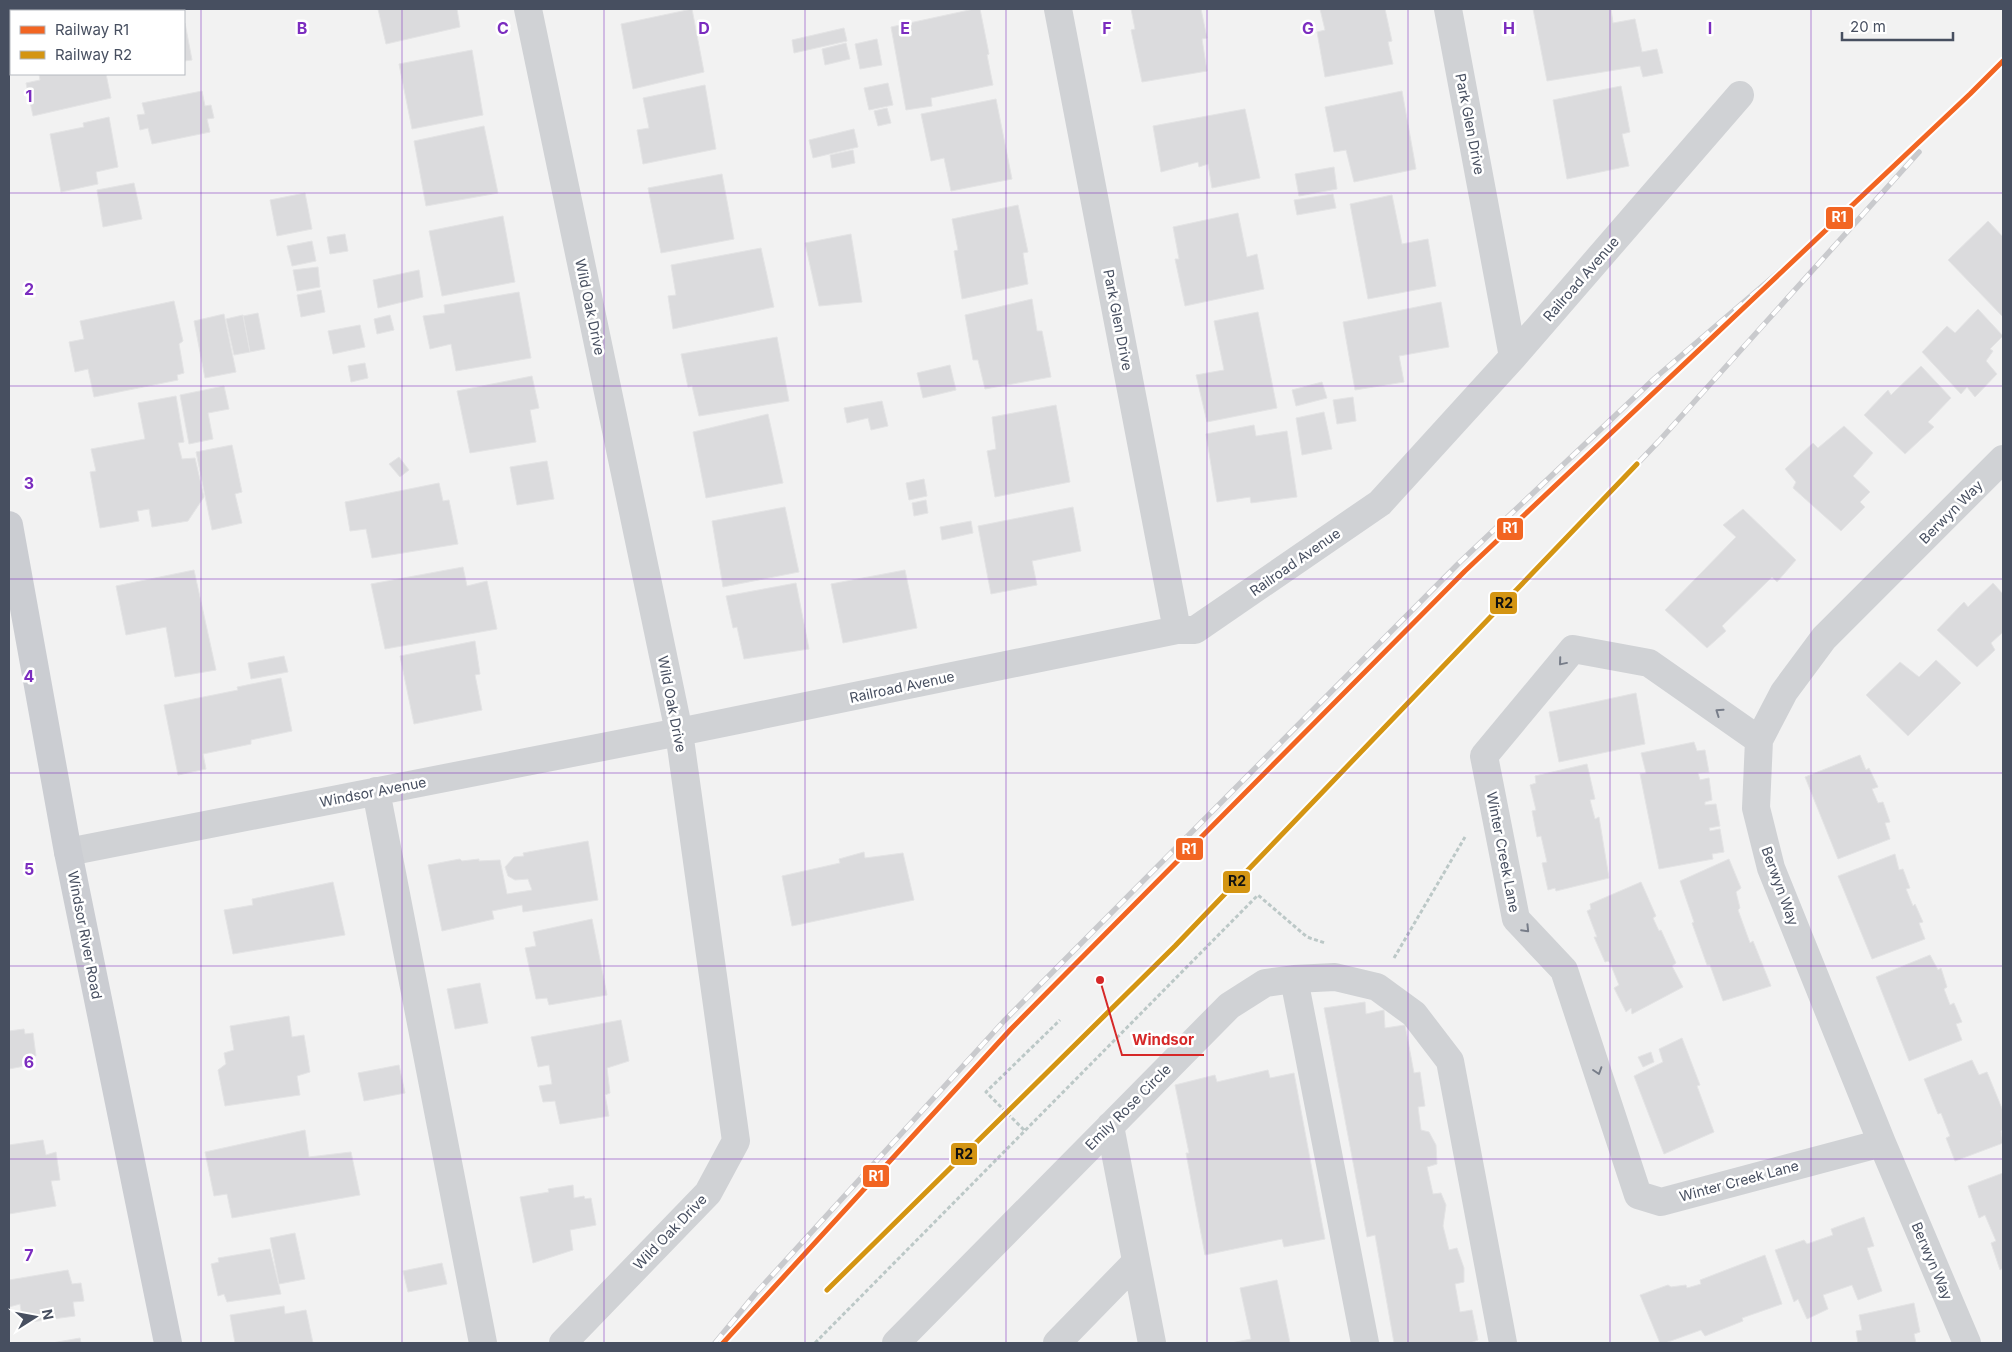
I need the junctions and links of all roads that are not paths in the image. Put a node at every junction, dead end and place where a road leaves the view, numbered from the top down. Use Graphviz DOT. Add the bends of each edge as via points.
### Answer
graph roads {
  1 [pos="528,9"];
  2 [pos="1058,9"];
  3 [pos="1448,9"];
  4 [pos="1740,95"];
  5 [pos="1513,358"];
  6 [pos="2003,459"];
  7 [pos="9,525"];
  8 [pos="1177,630"];
  9 [pos="679,732"];
  10 [pos="1759,740"];
  11 [pos="376,792"];
  12 [pos="68,852"];
  13 [pos="1294,979"];
  14 [pos="1110,1126"];
  15 [pos="1882,1142"];
  16 [pos="1136,1262"];
  17 [pos="168,1343"];
  18 [pos="483,1343"];
  19 [pos="563,1343"];
  20 [pos="896,1343"];
  21 [pos="1057,1343"];
  22 [pos="1152,1343"];
  23 [pos="1365,1343"];
  24 [pos="1503,1343"];
  25 [pos="1967,1343"];
  1 -- 9 [label="street, Wild Oak Drive"];
  2 -- 8 [label="street, Park Glen Drive"];
  3 -- 5 [label="street, Park Glen Drive"];
  4 -- 5 [label="street, Railroad Avenue"];
  5 -- 8 [label="street, Railroad Avenue" via="1380,503 1195,630"];
  6 -- 10 [label="street, Berwyn Way" via="1824,638 1784,692"];
  7 -- 12 [label="main road, Windsor River Road"];
  8 -- 9 [label="street, Railroad Avenue"];
  9 -- 11 [label="street, Windsor Avenue"];
  9 -- 19 [label="street, Wild Oak Drive" via="736,1141 708,1193"];
  10 -- 15 [label="street, Berwyn Way" via="1756,808 1771,868"];
  10 -- 15 [label="street, Winter Creek Lane, one-way" via="1649,663 1573,649 1484,756 1516,919 1564,970 1638,1195 1661,1202"];
  11 -- 12 [label="street, Windsor Avenue"];
  11 -- 18 [label="street"];
  12 -- 17 [label="main road, Windsor River Road"];
  13 -- 14 [label="street, Emily Rose Circle" via="1265,983 1229,1006"];
  13 -- 23 [label="street"];
  13 -- 24 [label="street, Emily Rose Circle" via="1335,978 1377,987 1414,1014 1450,1061"];
  14 -- 16 [label="street"];
  14 -- 20 [label="street, Emily Rose Circle"];
  15 -- 25 [label="street, Berwyn Way"];
  16 -- 21 [label="street"];
  16 -- 22 [label="street"];
}
